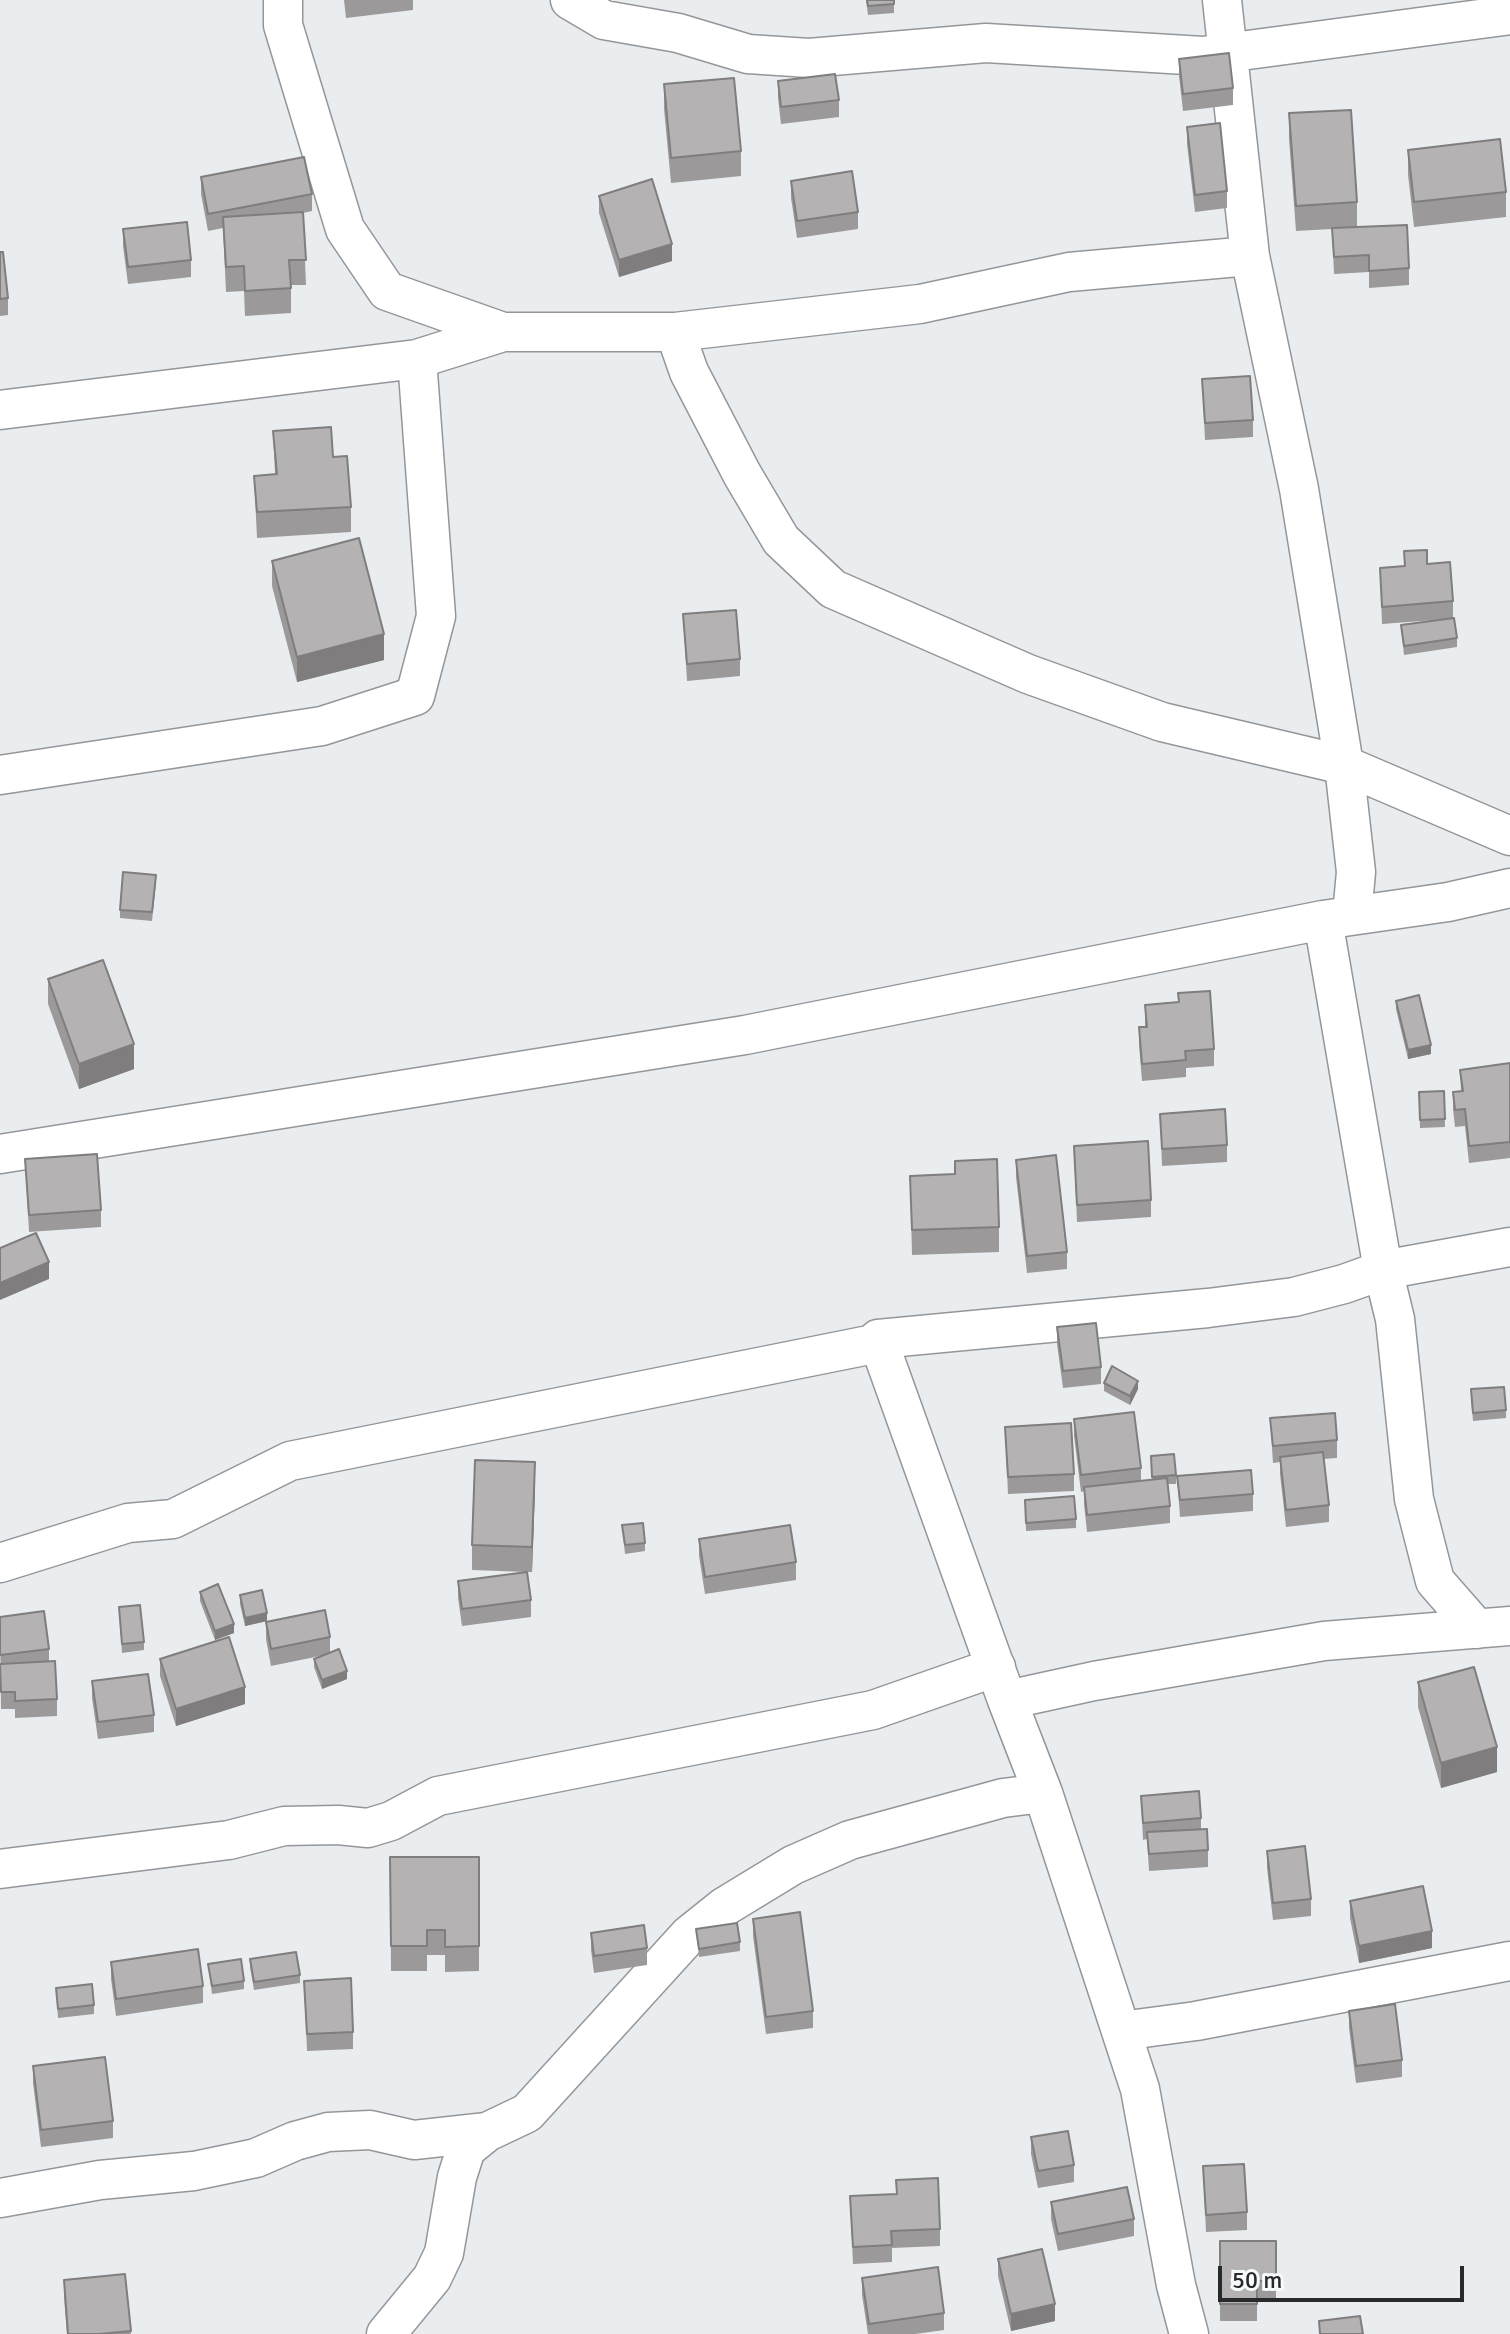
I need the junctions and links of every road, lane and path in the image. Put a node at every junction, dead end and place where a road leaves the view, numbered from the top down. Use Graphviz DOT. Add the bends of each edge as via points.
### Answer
graph roads {
  1 [pos="283,0"];
  2 [pos="570,0"];
  3 [pos="1222,0"];
  4 [pos="1510,15"];
  5 [pos="1229,52"];
  6 [pos="1250,256"];
  7 [pos="503,332"];
  8 [pos="675,332"];
  9 [pos="417,359"];
  10 [pos="0,410"];
  11 [pos="1344,765"];
  12 [pos="0,775"];
  13 [pos="1510,836"];
  14 [pos="1510,888"];
  15 [pos="1337,918"];
  16 [pos="0,1154"];
  17 [pos="1510,1247"];
  18 [pos="1383,1270"];
  19 [pos="879,1343"];
  20 [pos="0,1563"];
  21 [pos="1494,1628"];
  22 [pos="1002,1684"];
  23 [pos="1043,1793"];
  24 [pos="0,1869"];
  25 [pos="1510,1961"];
  26 [pos="1121,2031"];
  27 [pos="487,2132"];
  28 [pos="0,2198"];
  29 [pos="386,2334"];
  30 [pos="1189,2334"];
  1 -- 7 [label="street" via="283,25 345,229 387,291"];
  2 -- 5 [label="street" via="604,20 678,33 748,54 809,58 986,43 1203,56"];
  3 -- 5 [label="street"];
  4 -- 5 [label="street"];
  5 -- 6 [label="street"];
  6 -- 8 [label="street" via="1069,272 920,304"];
  6 -- 11 [label="street" via="1299,489"];
  7 -- 8 [label="street"];
  7 -- 9 [label="street"];
  8 -- 11 [label="street" via="689,372 781,540 833,589 1028,674 1162,722"];
  9 -- 10 [label="street"];
  9 -- 12 [label="street" via="436,616 415,696 322,726"];
  11 -- 13 [label="street"];
  11 -- 15 [label="street" via="1356,872"];
  14 -- 15 [label="street"];
  15 -- 16 [label="street" via="745,1035"];
  15 -- 18 [label="street"];
  17 -- 18 [label="street"];
  18 -- 19 [label="street" via="1294,1297 878,1339"];
  18 -- 21 [label="street" via="1395,1319 1414,1499 1435,1581"];
  19 -- 20 [label="street" via="290,1461 173,1519 128,1523"];
  19 -- 22 [label="street"];
  21 -- 22 [label="street" via="1324,1641 1094,1681"];
  22 -- 23 [label="street"];
  22 -- 24 [label="street" via="438,1796 368,1828 284,1826 229,1840"];
  23 -- 26 [label="street"];
  23 -- 27 [label="street" via="1003,1798 850,1840 793,1865 724,1907 689,1935 527,2113"];
  25 -- 26 [label="street"];
  26 -- 30 [label="street" via="1140,2089"];
  27 -- 28 [label="street" via="414,2140 370,2130 328,2132 256,2158 194,2171 100,2180"];
  27 -- 29 [label="street" via="466,2149 444,2253 432,2278"];
}
